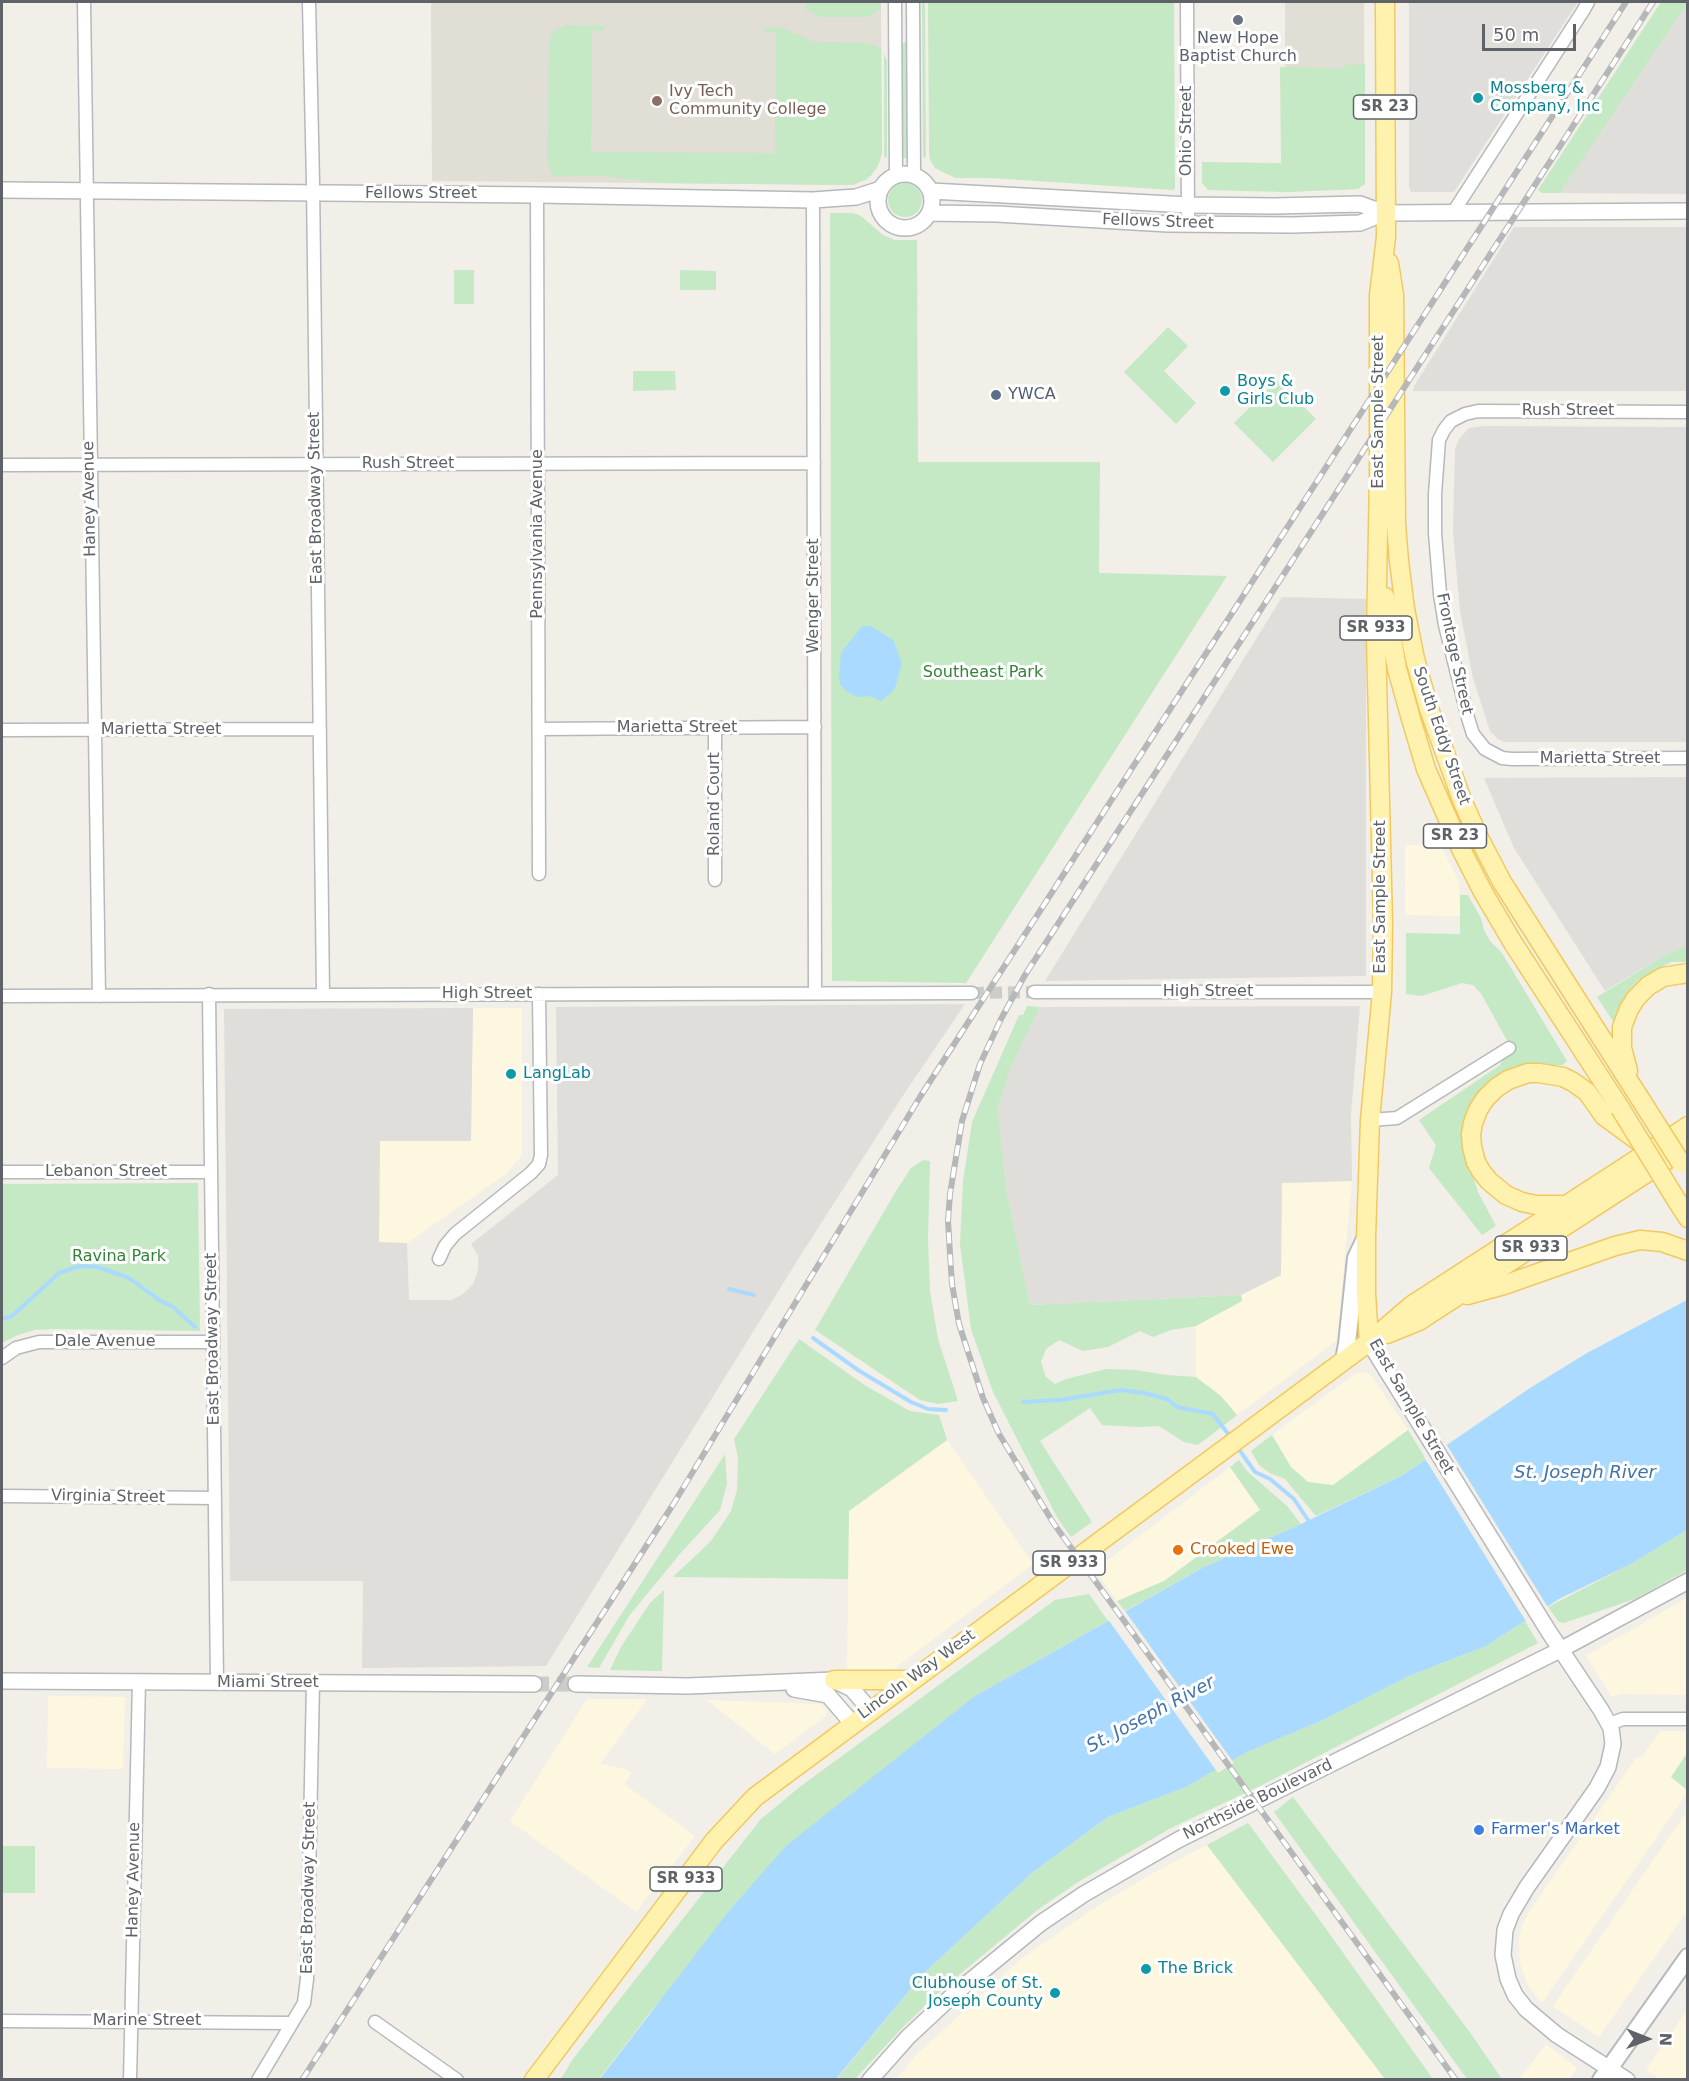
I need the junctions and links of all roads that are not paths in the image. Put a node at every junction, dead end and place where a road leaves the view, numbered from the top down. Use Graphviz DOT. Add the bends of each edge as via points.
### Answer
graph roads {
  1 [pos="84,2"];
  2 [pos="309,2"];
  3 [pos="895,2"];
  4 [pos="913,2"];
  5 [pos="1186,2"];
  6 [pos="1385,2"];
  7 [pos="1588,2"];
  8 [pos="914,175"];
  9 [pos="896,176"];
  10 [pos="881,189"];
  11 [pos="2,190"];
  12 [pos="86,191"];
  13 [pos="931,191"];
  14 [pos="313,194"];
  15 [pos="537,195"];
  16 [pos="840,199"];
  17 [pos="813,200"];
  18 [pos="1188,206"];
  19 [pos="1454,211"];
  20 [pos="1688,211"];
  21 [pos="930,213"];
  22 [pos="1386,213"];
  23 [pos="881,214"];
  24 [pos="1188,224"];
  25 [pos="1386,237"];
  26 [pos="1688,412"];
  27 [pos="1451,421"];
  28 [pos="814,463"];
  29 [pos="315,464"];
  30 [pos="538,464"];
  31 [pos="2,465"];
  32 [pos="90,465"];
  33 [pos="1378,530"];
  34 [pos="815,727"];
  35 [pos="715,728"];
  36 [pos="320,729"];
  37 [pos="539,729"];
  38 [pos="2,730"];
  39 [pos="93,730"];
  40 [pos="1688,758"];
  41 [pos="1512,759"];
  42 [pos="539,874"];
  43 [pos="715,880"];
  44 [pos="1688,973"];
  45 [pos="1034,992"];
  46 [pos="1382,992"];
  47 [pos="815,993"];
  48 [pos="972,993"];
  49 [pos="209,994"];
  50 [pos="323,994"];
  51 [pos="539,994"];
  52 [pos="2,996"];
  53 [pos="99,996"];
  54 [pos="1509,1048"];
  55 [pos="1635,1092"];
  56 [pos="1612,1112"];
  57 [pos="1370,1120"];
  58 [pos="1688,1126"];
  59 [pos="1688,1146"];
  60 [pos="1685,1168"];
  61 [pos="2,1172"];
  62 [pos="211,1172"];
  63 [pos="1566,1205"];
  64 [pos="1688,1218"];
  65 [pos="1366,1237"];
  66 [pos="1688,1251"];
  67 [pos="439,1259"];
  68 [pos="1457,1297"];
  69 [pos="212,1342"];
  70 [pos="1369,1342"];
  71 [pos="2,1358"];
  72 [pos="1344,1360"];
  73 [pos="2,1496"];
  74 [pos="215,1498"];
  75 [pos="1688,1581"];
  76 [pos="1560,1650"];
  77 [pos="834,1680"];
  78 [pos="910,1680"];
  79 [pos="2,1681"];
  80 [pos="139,1682"];
  81 [pos="217,1683"];
  82 [pos="314,1683"];
  83 [pos="534,1683"];
  84 [pos="576,1684"];
  85 [pos="761,1684"];
  86 [pos="870,1710"];
  87 [pos="1688,1719"];
  88 [pos="852,1723"];
  89 [pos="1609,1724"];
  90 [pos="1688,1957"];
  91 [pos="2,2021"];
  92 [pos="131,2021"];
  93 [pos="375,2022"];
  94 [pos="292,2023"];
  95 [pos="1606,2073"];
  96 [pos="130,2079"];
  97 [pos="258,2079"];
  98 [pos="457,2079"];
  99 [pos="534,2079"];
  100 [pos="870,2079"];
  101 [pos="1627,2079"];
  1 -- 12 [label="street, Haney Avenue"];
  2 -- 14 [label="street, East Broadway Street"];
  3 -- 9 [label="street"];
  4 -- 8 [label="street"];
  5 -- 18 [label="street, Ohio Street"];
  6 -- 22 [label="main road, East Sample Street / SR 23"];
  7 -- 19 [label="street"];
  8 -- 9 [label="street"];
  8 -- 13 [label="street"];
  9 -- 10 [label="street"];
  10 -- 16 [label="street, Fellows Street"];
  10 -- 23 [label="street"];
  11 -- 12 [label="street, Fellows Street"];
  12 -- 14 [label="street, Fellows Street"];
  12 -- 32 [label="street, Haney Avenue"];
  13 -- 18 [label="street, Fellows Street"];
  13 -- 21 [label="street"];
  14 -- 15 [label="street, Fellows Street"];
  14 -- 29 [label="street, East Broadway Street"];
  15 -- 17 [label="street, Fellows Street"];
  15 -- 30 [label="street, Pennsylvania Avenue"];
  16 -- 17 [label="street, Fellows Street"];
  16 -- 23 [label="street, Fellows Street"];
  17 -- 28 [label="street, Wenger Street"];
  18 -- 22 [label="street, Fellows Street" via="1360,204"];
  18 -- 24 [label="street, Ohio Street"];
  19 -- 20 [label="street, Fellows Street"];
  19 -- 22 [label="street, Fellows Street"];
  21 -- 23 [label="street" via="921,223 906,228 895,226"];
  21 -- 24 [label="street, Fellows Street"];
  22 -- 24 [label="street, Fellows Street" via="1360,223"];
  22 -- 25 [label="main road, East Sample Street / SR 23"];
  25 -- 33 [label="main road, East Sample Street / SR 23" via="1379,295"];
  25 -- 55 [label="main road, South Eddy Street / SR 23" via="1394,295 1399,561 1407,619 1429,709 1462,800 1502,882"];
  26 -- 27 [label="street, Rush Street" via="1478,411"];
  27 -- 41 [label="street, Frontage Street" via="1439,440 1435,494 1445,625 1473,734 1492,754"];
  28 -- 30 [label="street, Rush Street"];
  28 -- 34 [label="street, Wenger Street"];
  29 -- 30 [label="street, Rush Street"];
  29 -- 32 [label="street, Rush Street"];
  29 -- 36 [label="street, East Broadway Street"];
  30 -- 37 [label="street, Pennsylvania Avenue"];
  31 -- 32 [label="street, Rush Street"];
  32 -- 39 [label="street, Haney Avenue"];
  33 -- 46 [label="main road, East Sample Street / SR 933"];
  33 -- 56 [label="main road, South Eddy Street / SR 23" via="1397,669 1426,770 1483,892"];
  34 -- 35 [label="street, Marietta Street"];
  34 -- 47 [label="street, Wenger Street"];
  35 -- 37 [label="street, Marietta Street"];
  35 -- 43 [label="street, Roland Court"];
  36 -- 39 [label="street, Marietta Street"];
  36 -- 50 [label="street, East Broadway Street"];
  37 -- 42 [label="street, Pennsylvania Avenue"];
  38 -- 39 [label="street, Marietta Street"];
  39 -- 53 [label="street, Haney Avenue"];
  40 -- 41 [label="street, Marietta Street"];
  44 -- 55 [label="main road" via="1663,977 1648,986 1629,1009 1622,1027 1622,1048"];
  45 -- 46 [label="street, High Street"];
  46 -- 57 [label="main road, East Sample Street / SR 933"];
  47 -- 48 [label="street, High Street"];
  47 -- 51 [label="street, High Street"];
  49 -- 50 [label="street, High Street"];
  49 -- 53 [label="street, High Street"];
  49 -- 62 [label="street, East Broadway Street"];
  50 -- 51 [label="street, High Street"];
  51 -- 67 [label="street" via="539,1164 455,1234"];
  52 -- 53 [label="street, High Street"];
  54 -- 57 [label="street" via="1397,1118"];
  55 -- 60 [label="main road, South Eddy Street / SR 23, bridge"];
  56 -- 63 [label="main road" via="1573,1082 1539,1073 1508,1080 1478,1110 1471,1134 1472,1147 1489,1182 1522,1202"];
  56 -- 64 [label="main road, South Eddy Street / SR 23, bridge" via="1643,1145"];
  57 -- 65 [label="main road, East Sample Street / SR 933"];
  58 -- 63 [label="main road, Lincoln Way West"];
  59 -- 68 [label="main road, Lincoln Way West / SR 933"];
  61 -- 62 [label="street, Lebanon Street"];
  62 -- 69 [label="street, East Broadway Street"];
  63 -- 70 [label="main road, Lincoln Way West" via="1413,1305"];
  65 -- 70 [label="main road, East Sample Street / SR 933"];
  65 -- 72 [label="main road" via="1356,1258"];
  66 -- 68 [label="main road" via="1640,1240"];
  68 -- 70 [label="main road, Lincoln Way West / SR 933" via="1419,1321"];
  69 -- 71 [label="street, Dale Avenue" via="39,1342 16,1348"];
  69 -- 74 [label="street, East Broadway Street"];
  70 -- 72 [label="main road, Lincoln Way West / SR 933"];
  70 -- 76 [label="street, East Sample Street"];
  72 -- 78 [label="main road, Lincoln Way West / SR 933"];
  73 -- 74 [label="street, Virginia Street"];
  74 -- 81 [label="street, East Broadway Street"];
  75 -- 76 [label="street, Northside Boulevard"];
  76 -- 89 [label="street, East Sample Street"];
  76 -- 100 [label="street, Northside Boulevard" via="1178,1840 1083,1894 976,1975 908,2037"];
  77 -- 78 [label="main road"];
  77 -- 85 [label="street"];
  77 -- 86 [label="street" via="852,1689"];
  78 -- 86 [label="main road, Lincoln Way West / SR 933"];
  79 -- 80 [label="street, Miami Street"];
  80 -- 81 [label="street, Miami Street"];
  80 -- 92 [label="street, Haney Avenue"];
  81 -- 82 [label="street, Miami Street"];
  82 -- 83 [label="street, Miami Street"];
  82 -- 94 [label="street, East Broadway Street" via="307,1979 304,2002"];
  84 -- 85 [label="street"];
  85 -- 88 [label="street" via="828,1695"];
  86 -- 88 [label="main road, Lincoln Way West / SR 933"];
  87 -- 89 [label="street" via="1623,1719"];
  88 -- 99 [label="main road, Lincoln Way West / SR 933" via="773,1781 731,1822"];
  89 -- 95 [label="street" via="1613,1744 1608,1767 1511,1914 1503,1954 1508,1979 1526,2009"];
  90 -- 95 [label="main road"];
  91 -- 92 [label="street, Marine Street"];
  92 -- 94 [label="street, Marine Street"];
  92 -- 96 [label="street, Haney Avenue"];
  93 -- 98 [label="street"];
  94 -- 97 [label="street, East Broadway Street"];
  95 -- 101 [label="street"];
}
